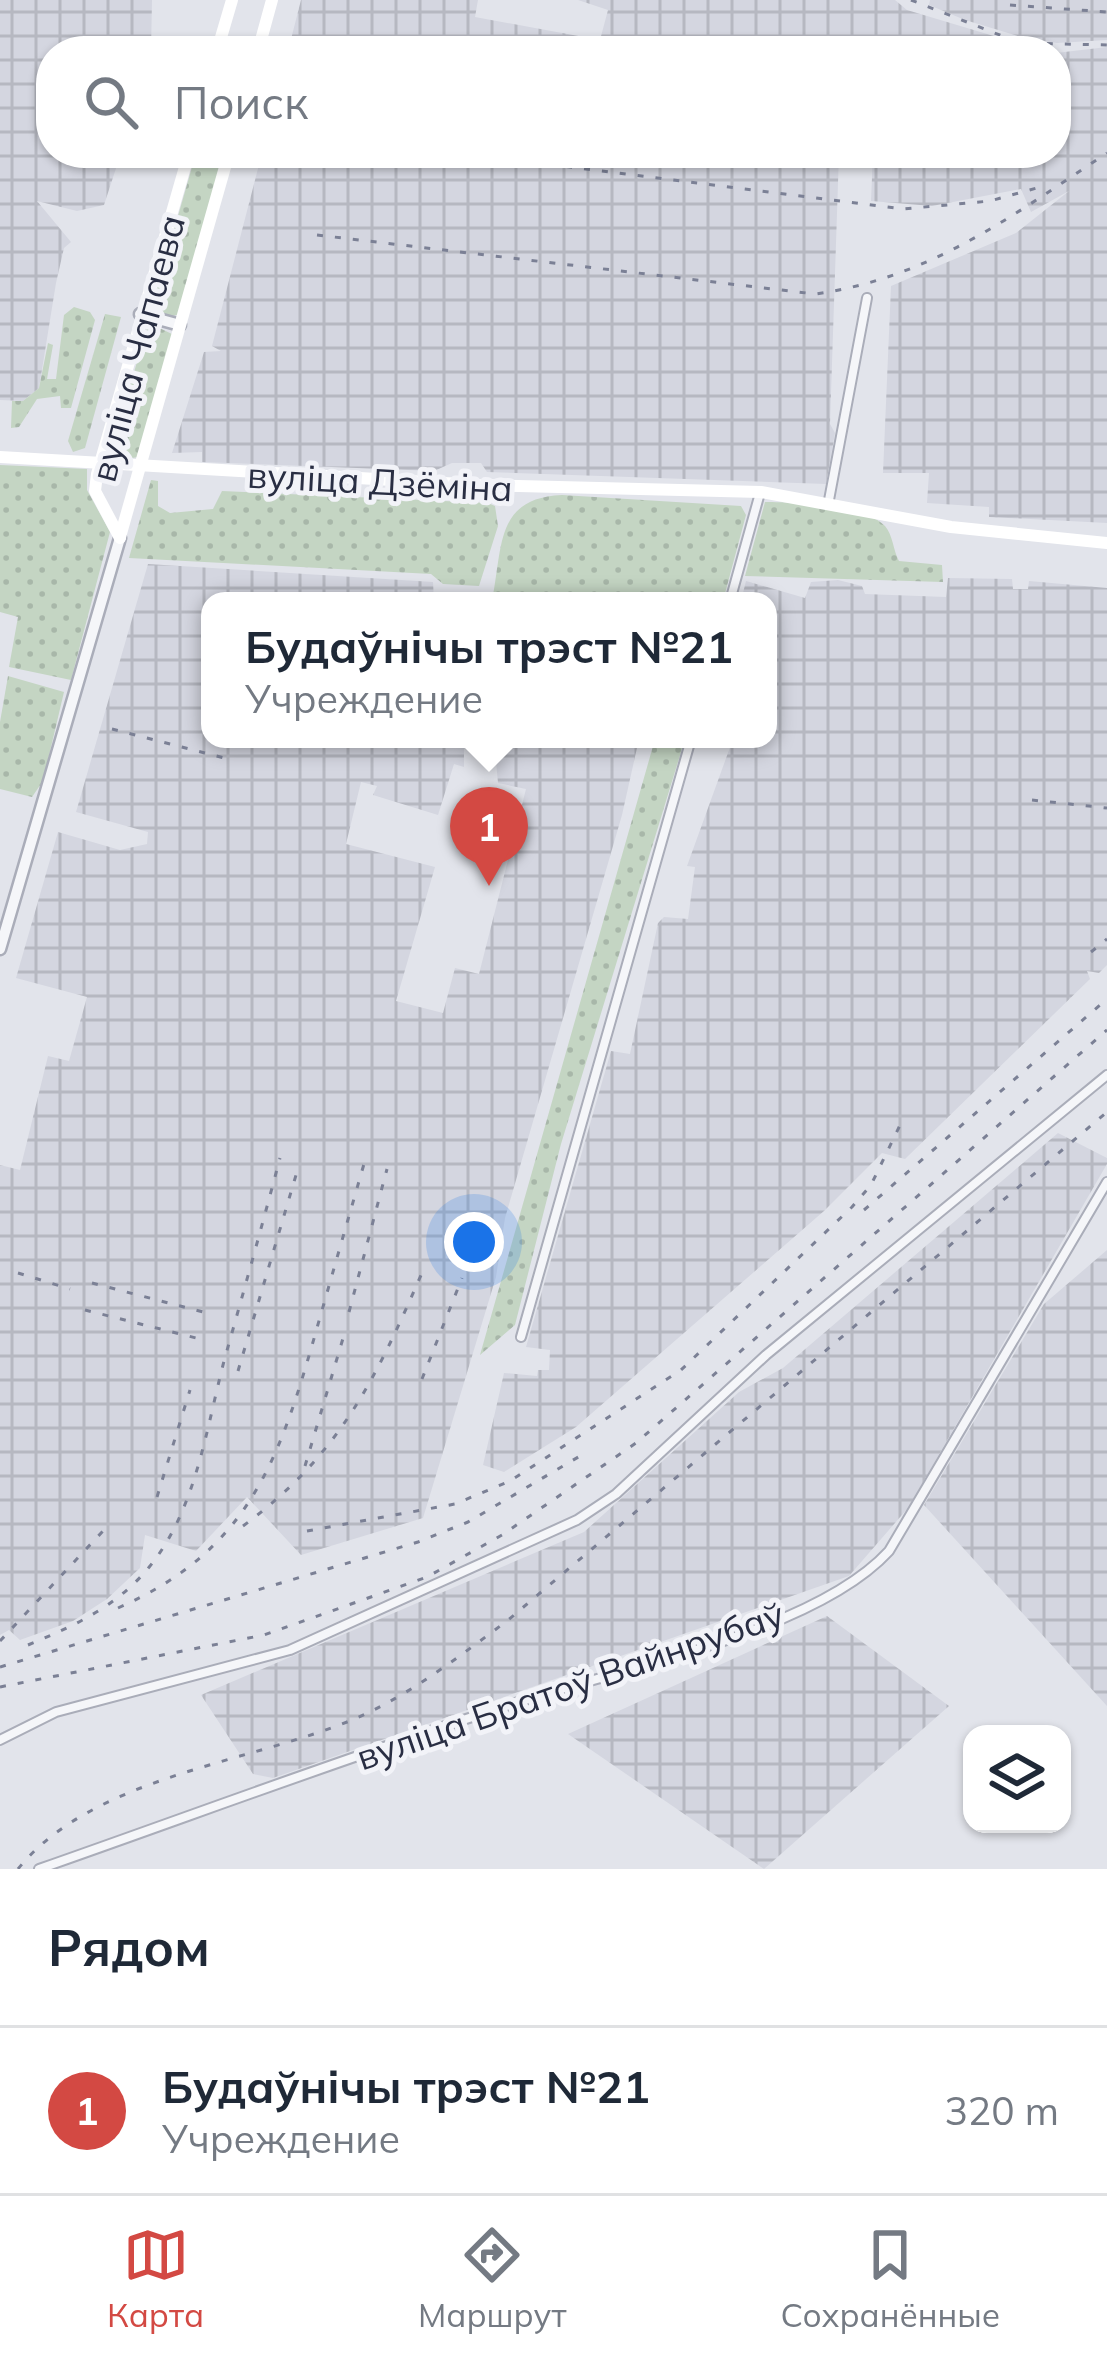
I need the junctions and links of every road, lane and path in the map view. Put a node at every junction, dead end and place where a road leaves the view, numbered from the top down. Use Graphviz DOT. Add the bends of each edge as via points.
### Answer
graph roads {
  1 [pos="232,0"];
  2 [pos="272,0"];
  3 [pos="221,36"];
  4 [pos="262,36"];
  5 [pos="184,168"];
  6 [pos="225,168"];
  7 [pos="867,298"];
  8 [pos="140,314"];
  9 [pos="180,325"];
  10 [pos="0,457"];
  11 [pos="100,463"];
  12 [pos="140,468"];
  13 [pos="761,492"];
  14 [pos="829,500"];
  15 [pos="120,538"];
  16 [pos="1107,543"];
  17 [pos="733,592"];
  18 [pos="688,748"];
  19 [pos="0,950"];
  20 [pos="1107,1076"];
  21 [pos="1107,1182"];
  22 [pos="521,1337"];
  23 [pos="0,1740"];
  24 [pos="39,1869"];
  1 -- 3 [label="main road"];
  2 -- 4 [label="main road"];
  5 -- 8 [label="main road, вуліца Чапаева"];
  6 -- 9 [label="main road, вуліца Чапаева"];
  7 -- 14 [label="street"];
  8 -- 9 [label="street"];
  8 -- 11 [label="main road, вуліца Чапаева"];
  9 -- 12 [label="main road, вуліца Чапаева"];
  10 -- 11 [label="main road, вуліца Дзёміна"];
  11 -- 12 [label="main road, вуліца Дзёміна"];
  11 -- 15 [label="main road, вуліца Чапаева" via="95,491"];
  12 -- 13 [label="main road, вуліца Дзёміна"];
  12 -- 15 [label="main road, вуліца Чапаева"];
  13 -- 14 [label="main road, вуліца Дзёміна"];
  13 -- 17 [label="street"];
  14 -- 16 [label="main road, вуліца Дзёміна" via="951,527"];
  15 -- 19 [label="street, вуліца Чапаева"];
  18 -- 22 [label="street"];
  20 -- 23 [label="street" via="577,1520 290,1650 56,1712"];
  21 -- 24 [label="street, вуліца Братоў Вайнрубаў" via="889,1551 866,1576 748,1631 511,1704"];
}
